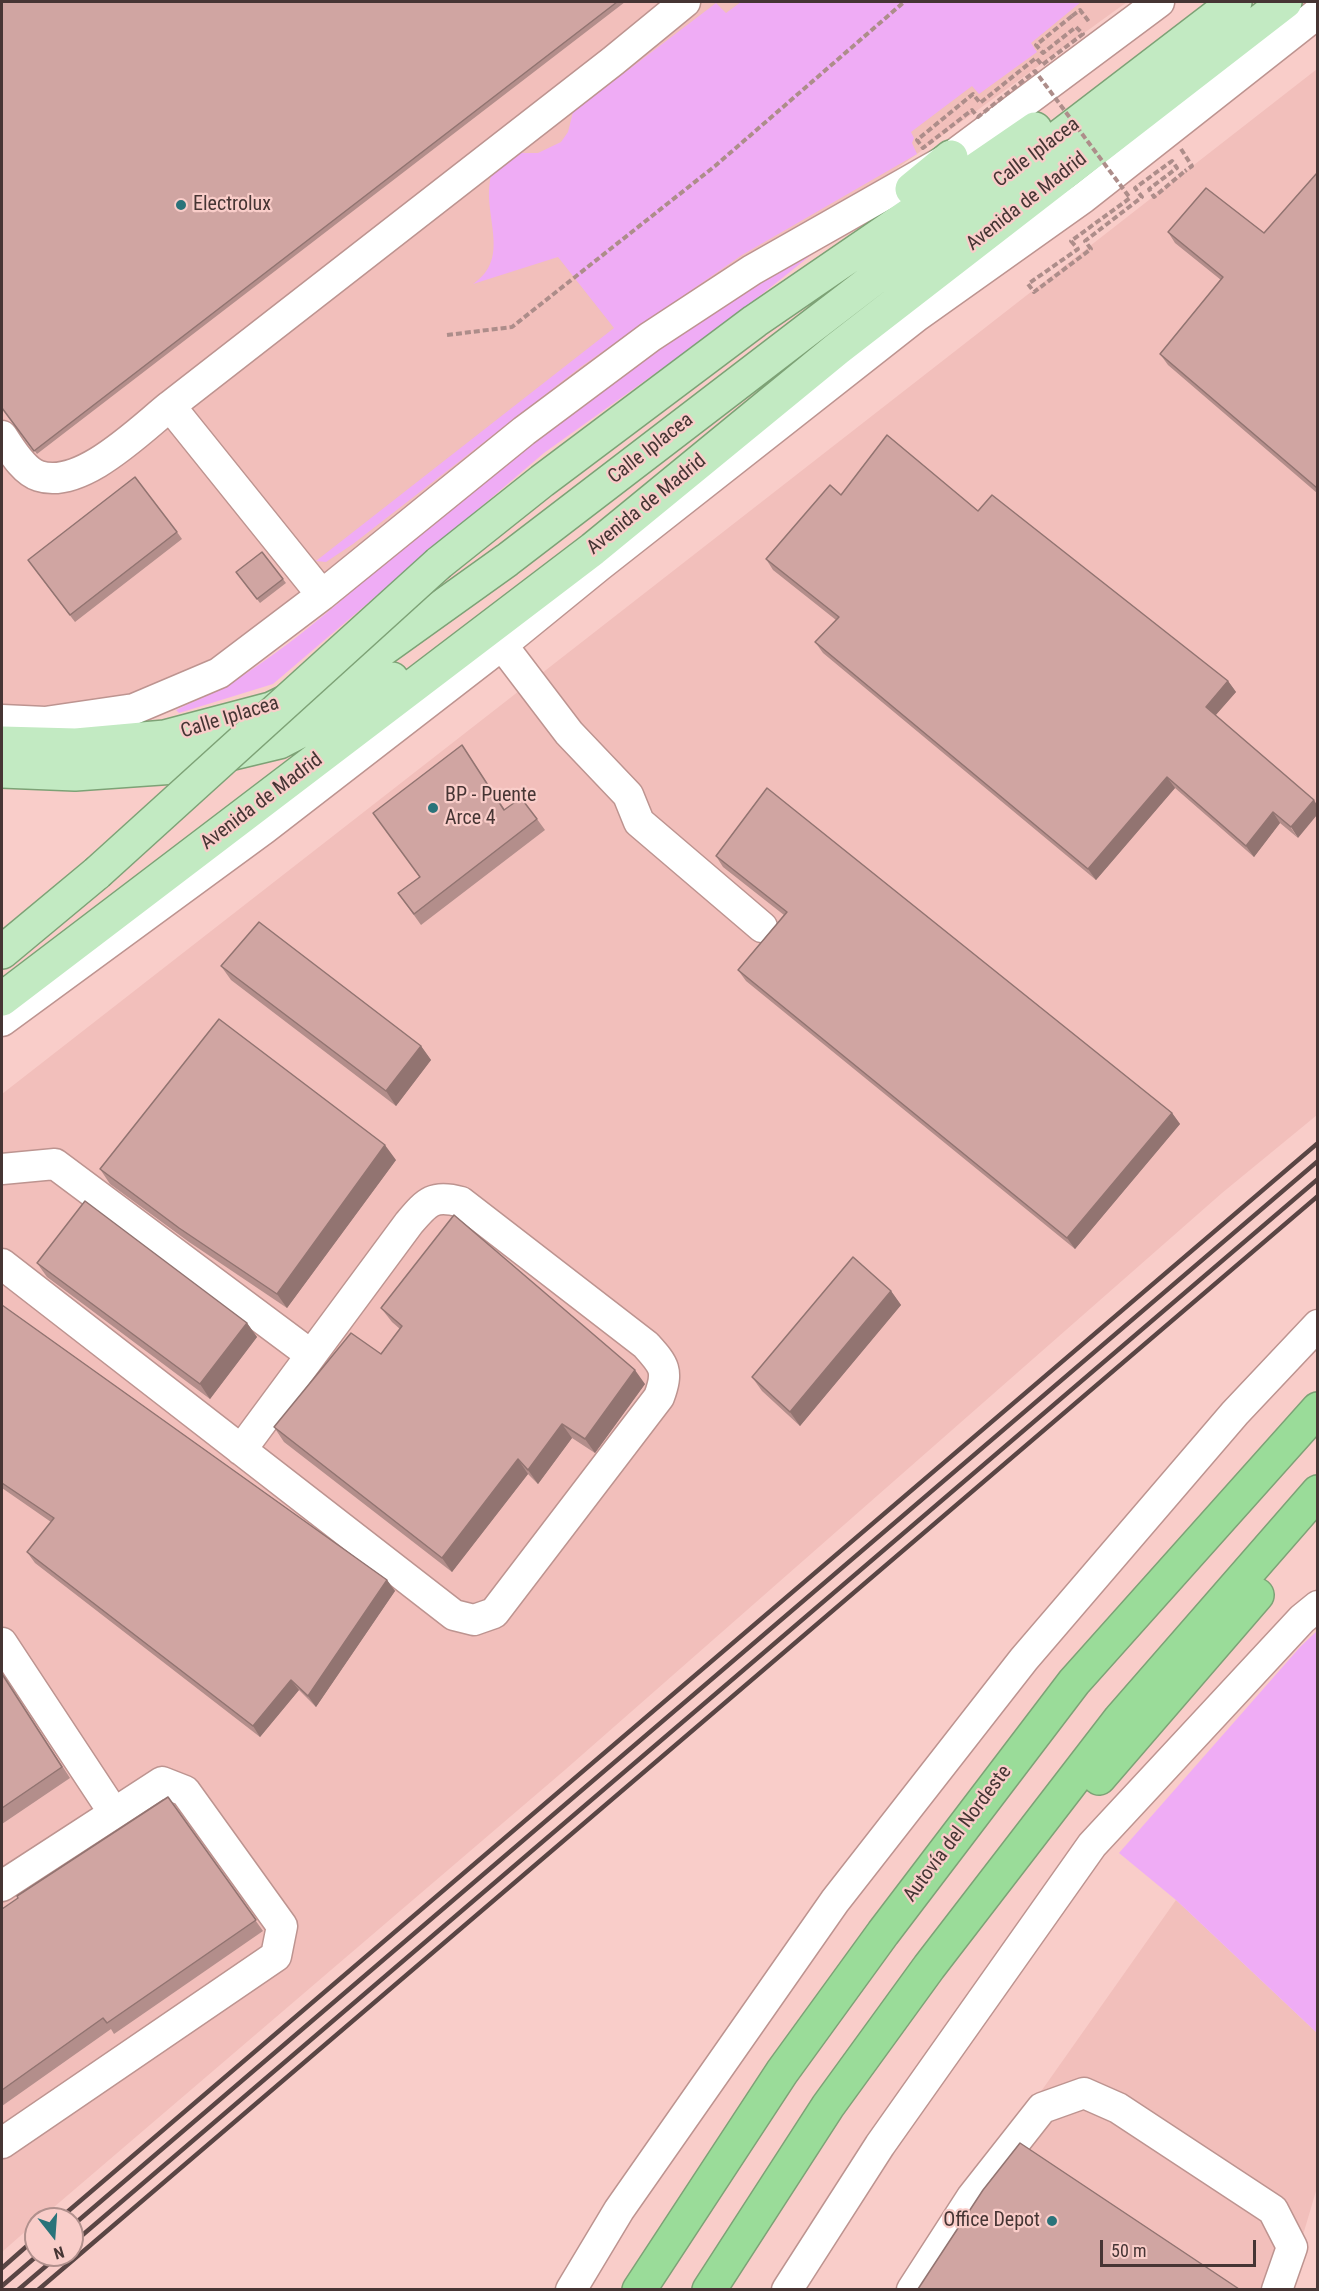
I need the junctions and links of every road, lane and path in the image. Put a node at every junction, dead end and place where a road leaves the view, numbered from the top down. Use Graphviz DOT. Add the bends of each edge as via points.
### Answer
graph roads {
  1 [pos="685,2"];
  2 [pos="904,2"];
  3 [pos="1159,2"];
  4 [pos="1204,2"];
  5 [pos="1235,2"];
  6 [pos="1285,2"];
  7 [pos="1317,13"];
  8 [pos="1072,16"];
  9 [pos="951,158"];
  10 [pos="1185,171"];
  11 [pos="754,321"];
  12 [pos="447,335"];
  13 [pos="837,349"];
  14 [pos="170,406"];
  15 [pos="2,436"];
  16 [pos="322,595"];
  17 [pos="502,645"];
  18 [pos="2,720"];
  19 [pos="2,743"];
  20 [pos="2,771"];
  21 [pos="762,927"];
  22 [pos="2,952"];
  23 [pos="2,999"];
  24 [pos="2,1021"];
  25 [pos="2,1168"];
  26 [pos="2,1264"];
  27 [pos="1317,1325"];
  28 [pos="311,1355"];
  29 [pos="1317,1409"];
  30 [pos="242,1450"];
  31 [pos="1317,1492"];
  32 [pos="1317,1525"];
  33 [pos="1317,1606"];
  34 [pos="2,1643"];
  35 [pos="114,1813"];
  36 [pos="2,1886"];
  37 [pos="929,1967"];
  38 [pos="2,2143"];
  39 [pos="619,2210"];
  40 [pos="548,2289"];
  41 [pos="571,2289"];
  42 [pos="639,2289"];
  43 [pos="710,2289"];
  44 [pos="787,2289"];
  45 [pos="912,2289"];
  46 [pos="1277,2289"];
  1 -- 14 [label="street"];
  2 -- 12 [label="path" via="715,166 512,327"];
  3 -- 9 [label="street"];
  4 -- 11 [label="main road" via="1033,130"];
  5 -- 19 [label="main road, Calle Iplacea" via="507,561 359,666 271,709 165,738 76,745"];
  6 -- 13 [label="main road, Avenida de Madrid"];
  7 -- 17 [label="street" via="1083,198 908,323"];
  8 -- 10 [label="path, bridge" via="1036,45 1043,53 1076,27 1083,34 1042,65 1036,58 980,103 973,94 917,140 923,148 972,110 978,117 1035,71 1130,198 1071,241 1078,249 1028,284 1035,292 1091,249 1085,241 1142,197 1135,188 1172,160 1177,168 1149,189 1154,197"];
  9 -- 11 [label="main road"];
  9 -- 16 [label="street" via="752,270 650,337 524,431"];
  11 -- 22 [label="main road, bridge" via="439,563 97,873"];
  13 -- 20 [label="main road, Calle Iplacea" via="371,694 279,742 175,767 75,774"];
  13 -- 23 [label="main road, Avenida de Madrid" via="593,549"];
  14 -- 15 [label="street" via="109,454 78,474 61,478 39,476 25,467"];
  14 -- 16 [label="street"];
  16 -- 18 [label="street" via="219,673 134,709 45,722"];
  17 -- 21 [label="street" via="569,733 628,795 639,822"];
  17 -- 24 [label="street" via="264,829"];
  25 -- 28 [label="street" via="55,1164"];
  26 -- 30 [label="street"];
  27 -- 39 [label="street" via="1235,1413 1024,1659 835,1901"];
  28 -- 30 [label="street"];
  28 -- 30 [label="street" via="409,1223 425,1205 444,1197 461,1202 646,1345 661,1362 666,1379 659,1397 494,1613 474,1620 454,1615"];
  29 -- 42 [label="highway, Autovía del Nordeste" via="1074,1682 782,2072"];
  31 -- 37 [label="highway" via="1120,1719"];
  32 -- 37 [label="highway" via="1141,1731"];
  33 -- 44 [label="street" via="1092,1845 880,2145"];
  34 -- 35 [label="street"];
  35 -- 36 [label="street"];
  35 -- 38 [label="street" via="162,1782 185,1791 282,1926 276,1956"];
  37 -- 43 [label="highway" via="828,2106"];
  39 -- 40 [label="street" via="570,2259"];
  39 -- 41 [label="street"];
  45 -- 46 [label="street" via="972,2197 1042,2108 1084,2093 1118,2108 1273,2210 1292,2247"];
}
